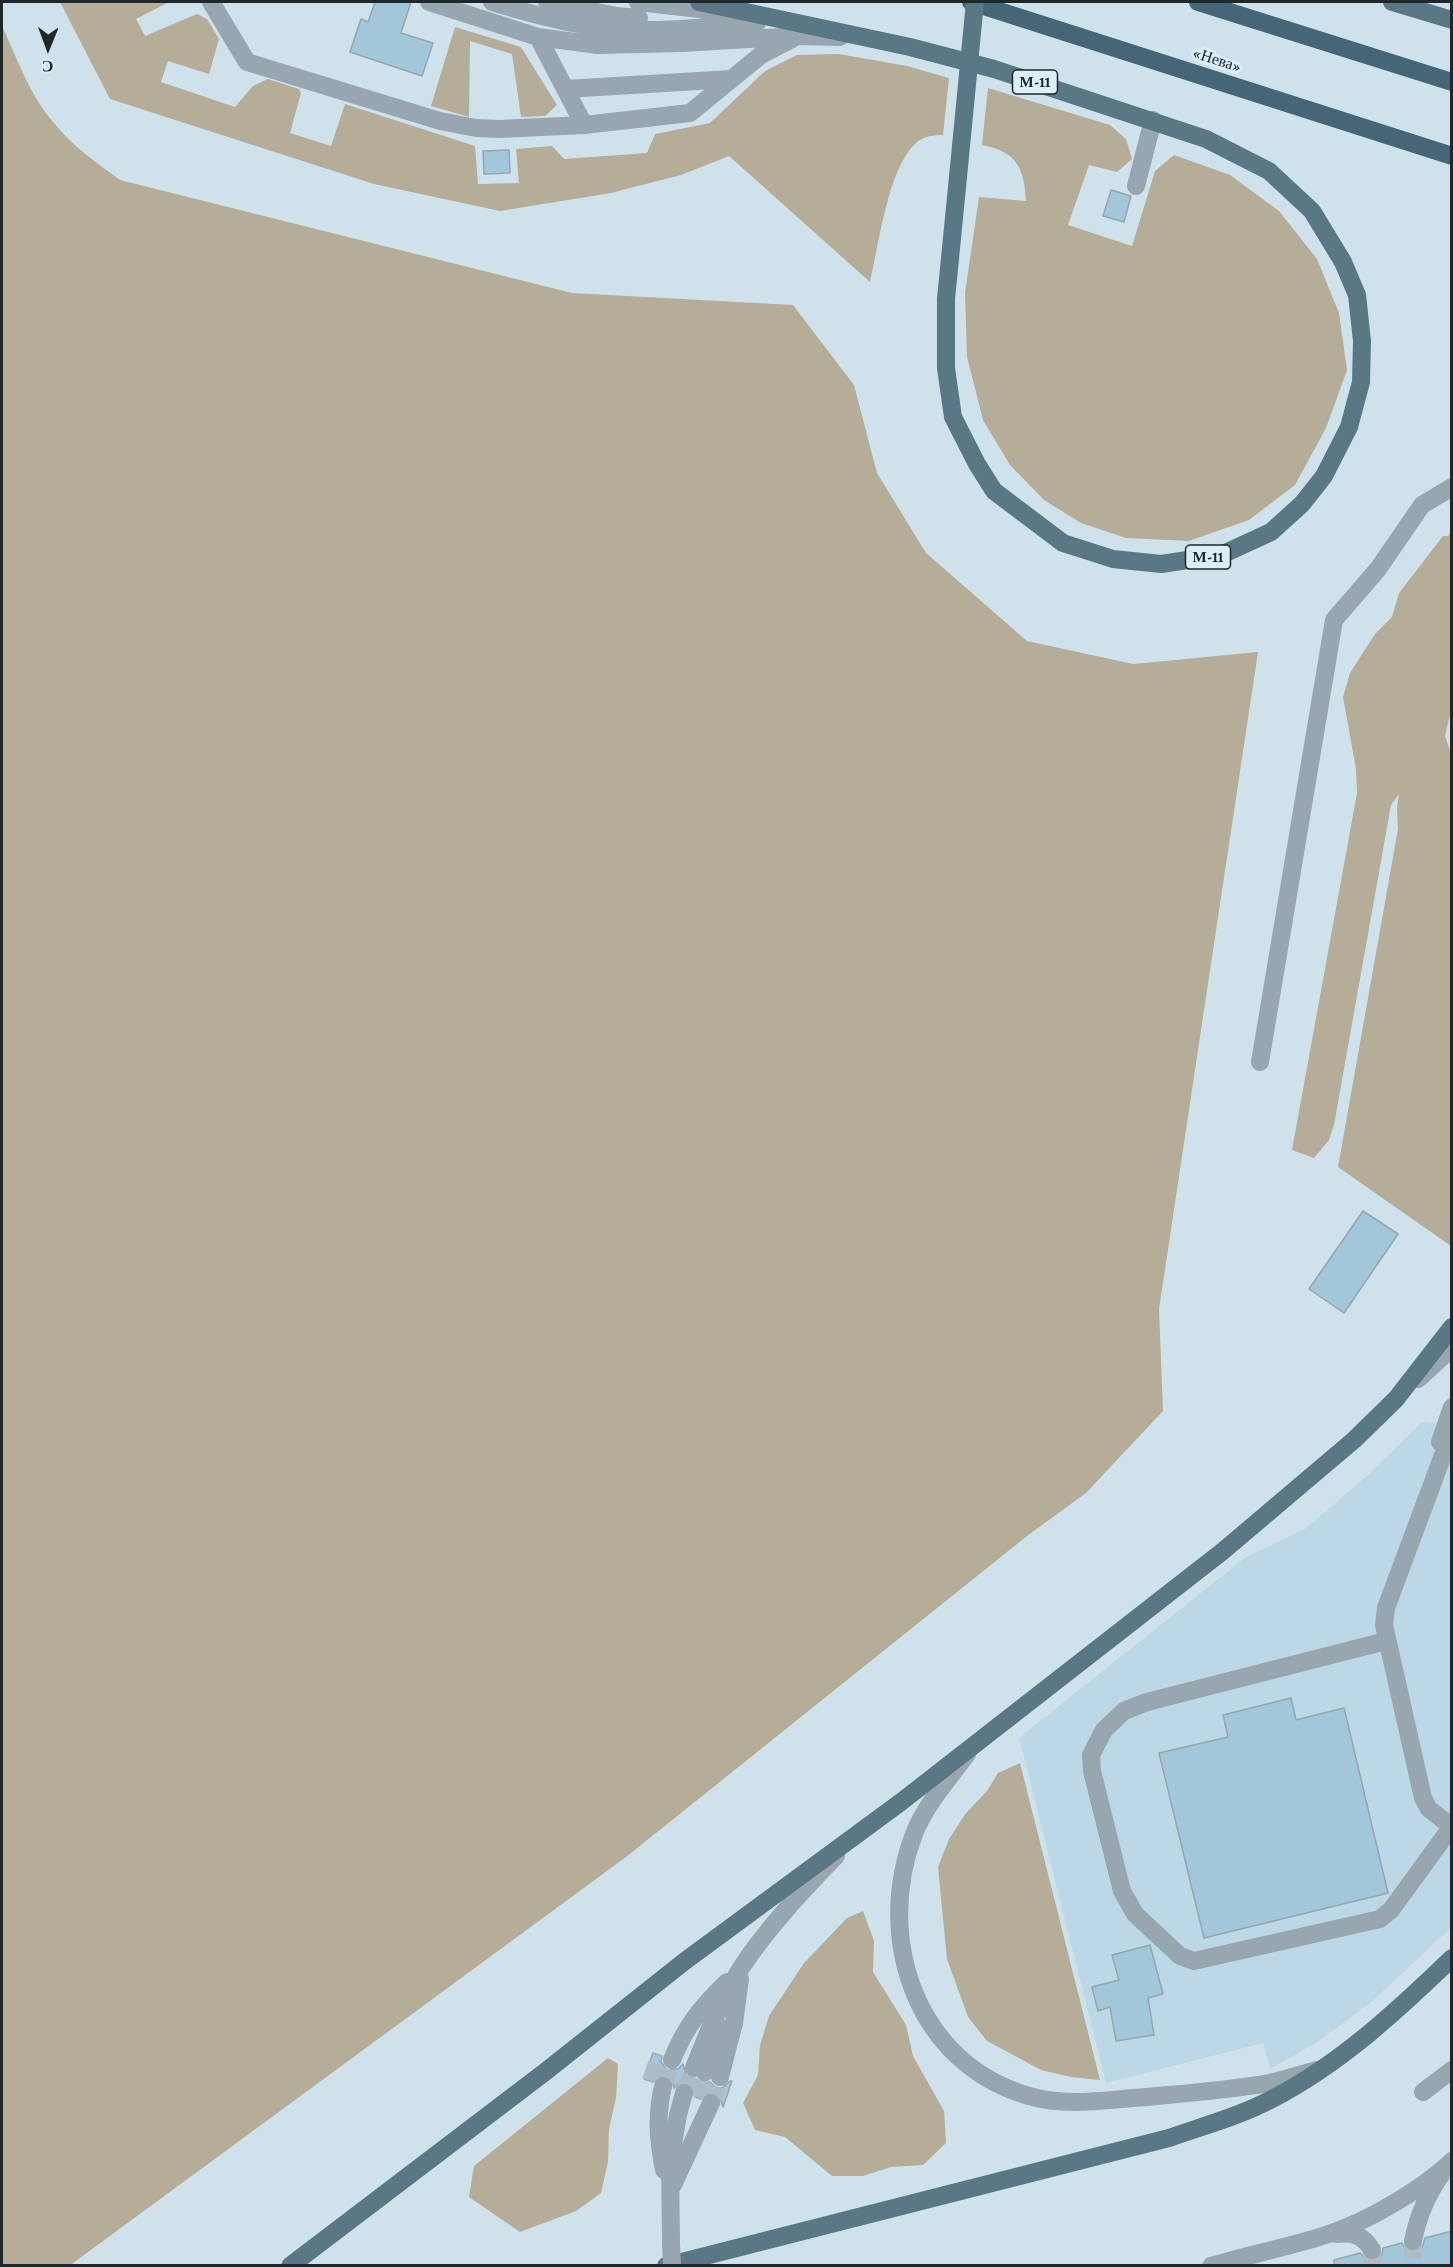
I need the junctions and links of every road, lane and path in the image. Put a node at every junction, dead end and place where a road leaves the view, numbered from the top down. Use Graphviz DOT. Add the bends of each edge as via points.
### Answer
graph roads {
  1 [pos="211,2"];
  2 [pos="429,2"];
  3 [pos="492,2"];
  4 [pos="547,2"];
  5 [pos="639,2"];
  6 [pos="699,2"];
  7 [pos="971,2"];
  8 [pos="975,2"];
  9 [pos="1198,2"];
  10 [pos="1392,2"];
  11 [pos="760,19"];
  12 [pos="1452,20"];
  13 [pos="795,29"];
  14 [pos="538,37"];
  15 [pos="730,79"];
  16 [pos="1452,82"];
  17 [pos="566,89"];
  18 [pos="1153,120"];
  19 [pos="584,125"];
  20 [pos="1452,156"];
  21 [pos="1136,186"];
  22 [pos="1452,487"];
  23 [pos="1260,1062"];
  24 [pos="1452,1327"];
  25 [pos="1452,1348"];
  26 [pos="1396,1399"];
  27 [pos="1452,1407"];
  28 [pos="1452,1431"];
  29 [pos="1443,1453"];
  30 [pos="1386,1641"];
  31 [pos="973,1746"];
  32 [pos="870,1824"];
  33 [pos="1452,1826"];
  34 [pos="1452,1958"];
  35 [pos="741,1968"];
  36 [pos="720,1994"];
  37 [pos="689,2066"];
  38 [pos="1324,2068"];
  39 [pos="1452,2070"];
  40 [pos="680,2092"];
  41 [pos="1423,2092"];
  42 [pos="1449,2163"];
  43 [pos="667,2166"];
  44 [pos="671,2189"];
  45 [pos="1328,2234"];
  46 [pos="1413,2241"];
  47 [pos="1372,2250"];
  48 [pos="290,2265"];
  49 [pos="666,2265"];
  50 [pos="672,2265"];
  51 [pos="1211,2265"];
  1 -- 19 [label="street" via="247,62 449,123 499,129"];
  2 -- 14 [label="street"];
  3 -- 11 [label="street" via="535,16 603,28 651,30"];
  4 -- 11 [label="street" via="617,16 702,23"];
  5 -- 11 [label="street"];
  6 -- 11 [label="main road, М-11"];
  7 -- 20 [label="highway, «Нева»"];
  8 -- 18 [label="main road, М-11, bridge" via="946,299 946,368 953,417 994,491 1063,543 1113,559 1161,564 1221,555 1271,532 1302,504 1324,476 1349,427 1361,382 1362,341 1357,295 1343,262 1312,211 1269,171 1206,139"];
  9 -- 16 [label="highway"];
  10 -- 12 [label="main road"];
  11 -- 13 [label="main road, М-11"];
  13 -- 14 [label="street" via="682,43 598,45"];
  13 -- 15 [label="street"];
  13 -- 18 [label="main road, М-11" via="910,47 994,69"];
  14 -- 17 [label="street"];
  15 -- 17 [label="street"];
  15 -- 19 [label="street" via="690,113"];
  17 -- 19 [label="street"];
  18 -- 21 [label="street"];
  22 -- 23 [label="street" via="1422,505 1378,569 1334,620"];
  24 -- 26 [label="main road"];
  25 -- 26 [label="street"];
  26 -- 31 [label="main road" via="1354,1440 1223,1551"];
  27 -- 29 [label="street" via="1439,1439"];
  28 -- 29 [label="street"];
  29 -- 30 [label="street" via="1386,1608"];
  30 -- 33 [label="street" via="1423,1798 1429,1809"];
  30 -- 33 [label="street" via="1124,1711 1104,1730 1091,1755 1122,1891 1135,1914 1180,1956 1194,1960 1380,1918 1391,1910"];
  31 -- 32 [label="main road"];
  31 -- 38 [label="street" via="926,1810 914,1834 904,1868 900,1904 904,1957 918,2004 946,2045 964,2062 984,2077 1030,2097 1079,2103 1270,2083"];
  32 -- 35 [label="street" via="809,1883"];
  32 -- 48 [label="main road"];
  34 -- 38 [label="main road" via="1360,2042"];
  35 -- 36 [label="street"];
  35 -- 37 [label="street" via="734,2023"];
  36 -- 37 [label="street" via="706,2037"];
  36 -- 37 [label="street" via="673,2033"];
  38 -- 49 [label="main road" via="1271,2100 1169,2138"];
  39 -- 41 [label="street"];
  40 -- 43 [label="street"];
  40 -- 43 [label="street" via="648,2108 652,2135"];
  40 -- 44 [label="street"];
  42 -- 45 [label="street" via="1379,2212"];
  42 -- 46 [label="street" via="1428,2194"];
  43 -- 44 [label="street"];
  44 -- 50 [label="street, bridge"];
  45 -- 47 [label="street" via="1358,2235"];
  45 -- 51 [label="street"];
}
